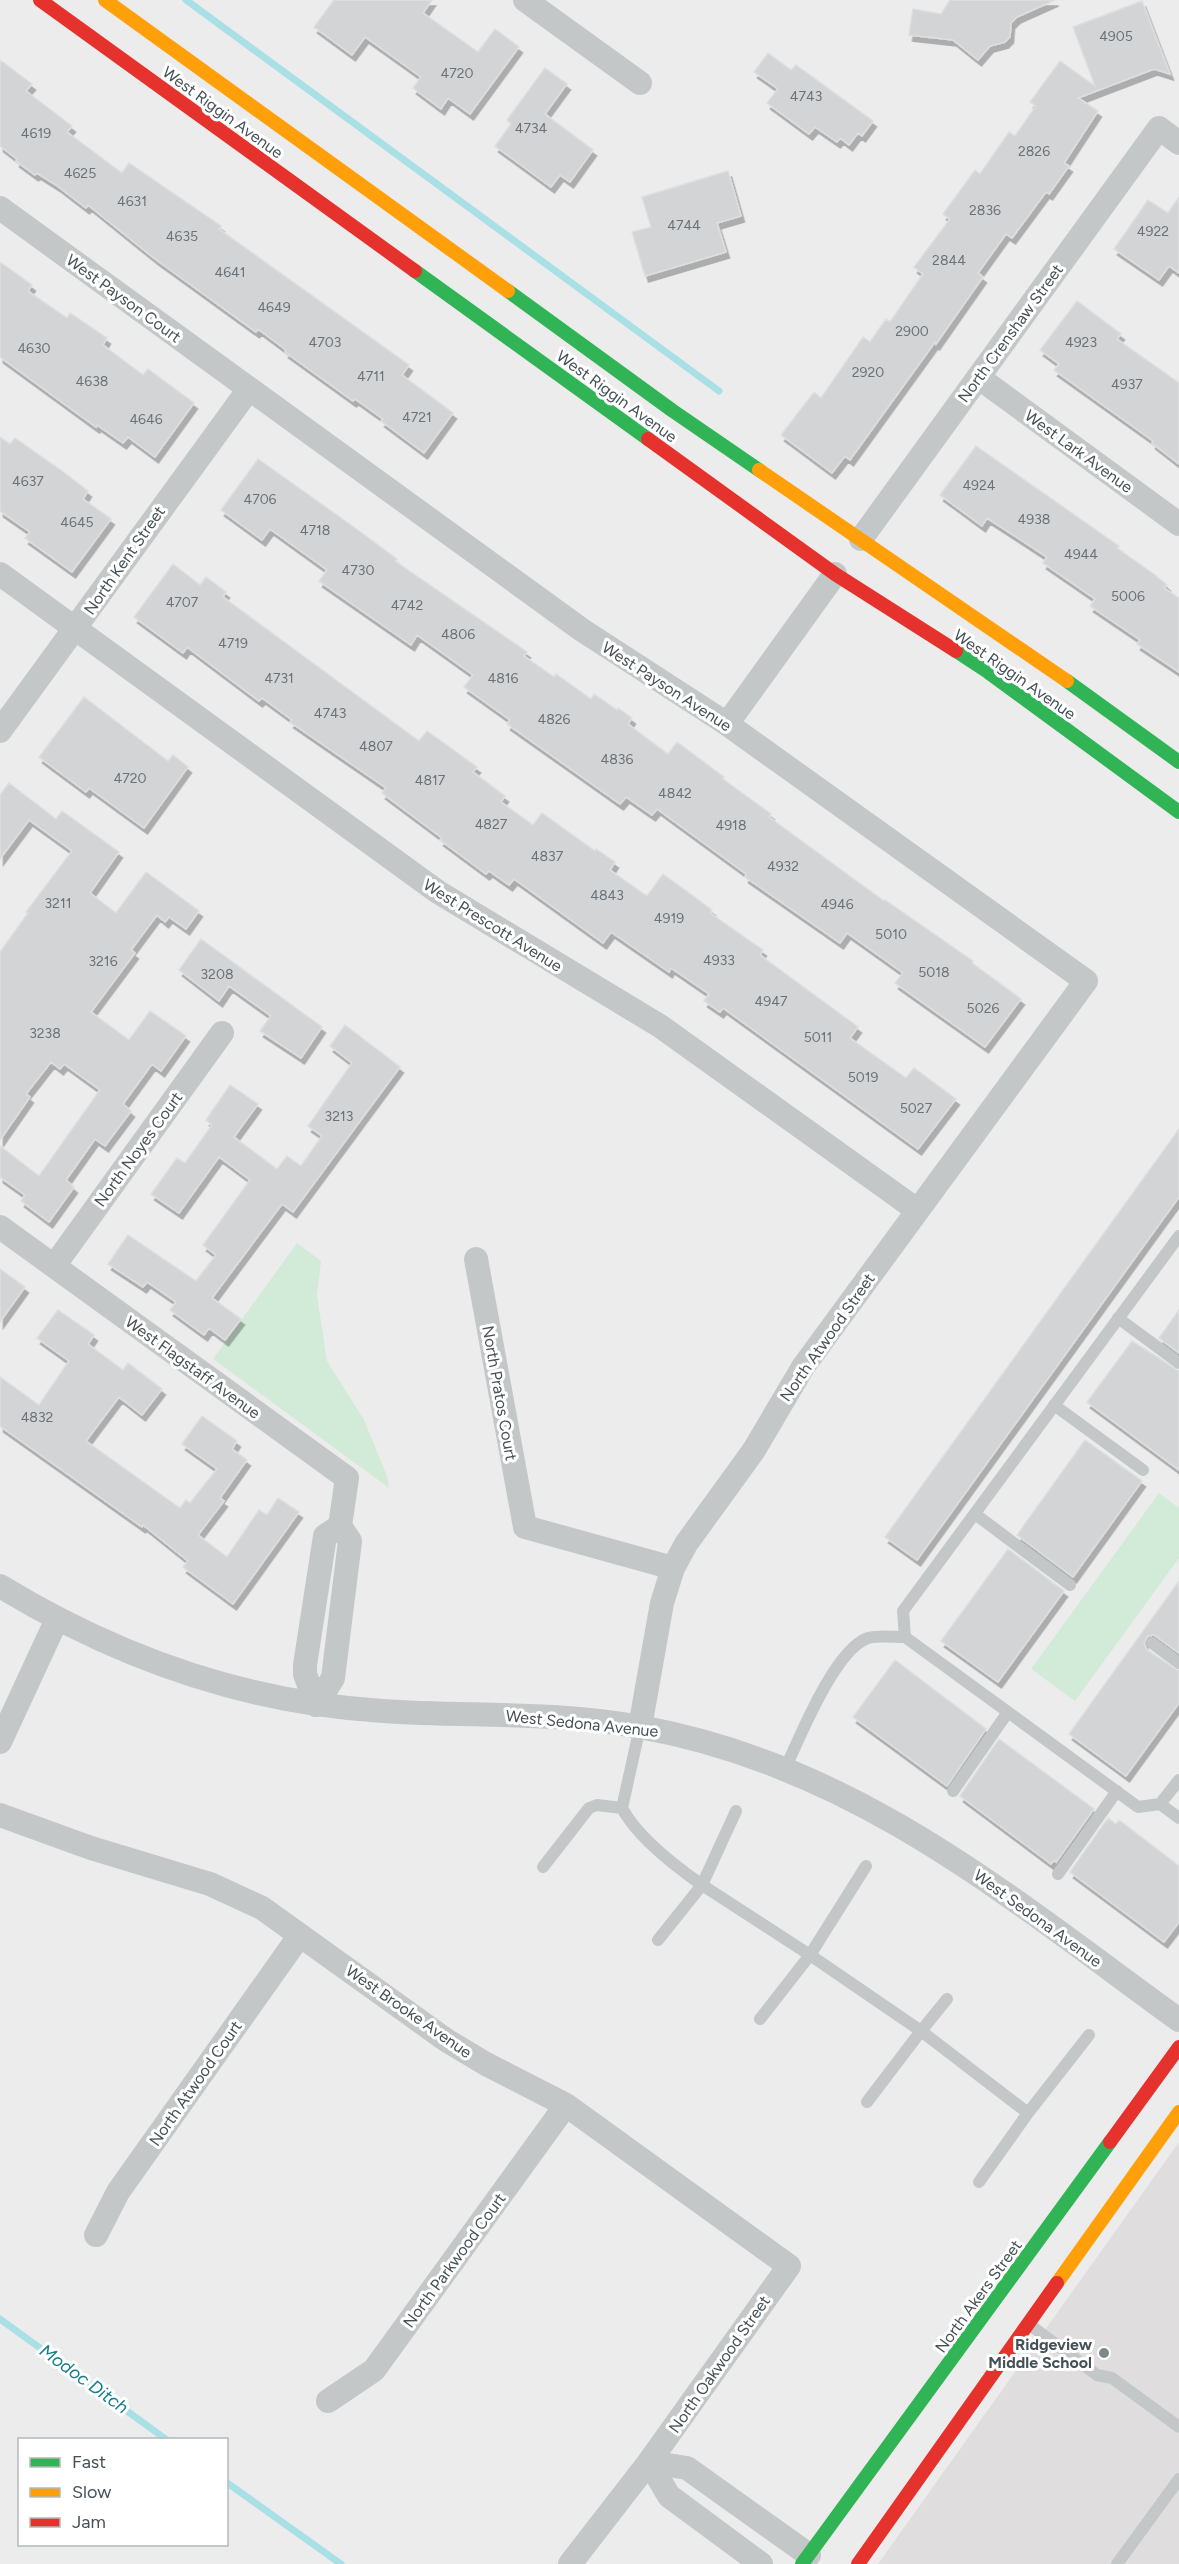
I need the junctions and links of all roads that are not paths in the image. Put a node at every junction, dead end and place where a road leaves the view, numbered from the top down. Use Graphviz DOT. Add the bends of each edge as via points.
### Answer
graph roads {
  1 [pos="40,0"];
  2 [pos="105,0"];
  3 [pos="525,0"];
  4 [pos="640,83"];
  5 [pos="1179,143"];
  6 [pos="0,208"];
  7 [pos="978,377"];
  8 [pos="249,389"];
  9 [pos="596,401"];
  10 [pos="634,411"];
  11 [pos="1179,524"];
  12 [pos="851,541"];
  13 [pos="845,571"];
  14 [pos="0,574"];
  15 [pos="76,629"];
  16 [pos="1072,703"];
  17 [pos="1122,720"];
  18 [pos="727,724"];
  19 [pos="0,731"];
  20 [pos="1179,762"];
  21 [pos="1179,812"];
  22 [pos="1086,981"];
  23 [pos="222,1034"];
  24 [pos="917,1210"];
  25 [pos="0,1227"];
  26 [pos="1179,1236"];
  27 [pos="476,1260"];
  28 [pos="54,1266"];
  29 [pos="1118,1318"];
  30 [pos="1179,1363"];
  31 [pos="1054,1406"];
  32 [pos="1143,1470"];
  33 [pos="975,1514"];
  34 [pos="340,1526"];
  35 [pos="673,1568"];
  36 [pos="319,1572"];
  37 [pos="345,1576"];
  38 [pos="1070,1585"];
  39 [pos="0,1586"];
  40 [pos="57,1620"];
  41 [pos="905,1637"];
  42 [pos="1152,1643"];
  43 [pos="1179,1663"];
  44 [pos="316,1705"];
  45 [pos="1008,1712"];
  46 [pos="640,1727"];
  47 [pos="0,1743"];
  48 [pos="785,1769"];
  49 [pos="1179,1780"];
  50 [pos="953,1791"];
  51 [pos="1117,1791"];
  52 [pos="1160,1804"];
  53 [pos="622,1808"];
  54 [pos="736,1811"];
  55 [pos="0,1815"];
  56 [pos="1179,1818"];
  57 [pos="866,1866"];
  58 [pos="543,1867"];
  59 [pos="1058,1874"];
  60 [pos="702,1885"];
  61 [pos="300,1935"];
  62 [pos="658,1940"];
  63 [pos="810,1955"];
  64 [pos="947,1999"];
  65 [pos="760,2019"];
  66 [pos="1179,2020"];
  67 [pos="921,2031"];
  68 [pos="1089,2035"];
  69 [pos="1179,2047"];
  70 [pos="867,2102"];
  71 [pos="566,2105"];
  72 [pos="1179,2112"];
  73 [pos="1028,2114"];
  74 [pos="979,2182"];
  75 [pos="96,2235"];
  76 [pos="789,2266"];
  77 [pos="1027,2323"];
  78 [pos="946,2370"];
  79 [pos="328,2402"];
  80 [pos="930,2414"];
  81 [pos="1179,2427"];
  82 [pos="649,2462"];
  83 [pos="1179,2479"];
  84 [pos="808,2561"];
  85 [pos="570,2564"];
  86 [pos="761,2564"];
  87 [pos="858,2564"];
  88 [pos="1117,2564"];
  1 -- 9 [label="main road, West Riggin Avenue"];
  2 -- 12 [label="main road, West Riggin Avenue"];
  3 -- 4 [label="street"];
  5 -- 7 [label="street, North Crenshaw Street" via="1159,128"];
  6 -- 8 [label="street, West Payson Court"];
  7 -- 11 [label="street, West Lark Avenue"];
  7 -- 12 [label="street, North Crenshaw Street"];
  8 -- 15 [label="street, North Kent Street"];
  8 -- 18 [label="street, West Payson Avenue" via="607,648"];
  9 -- 10 [label="main road"];
  9 -- 13 [label="main road, West Riggin Avenue"];
  12 -- 17 [label="main road, West Riggin Avenue" via="1061,676"];
  13 -- 18 [label="street"];
  13 -- 21 [label="main road, West Riggin Avenue"];
  14 -- 15 [label="street, West Prescott Avenue"];
  15 -- 19 [label="street, North Kent Street"];
  15 -- 24 [label="street, West Prescott Avenue" via="438,892 660,1026"];
  16 -- 17 [label="main road"];
  17 -- 20 [label="main road, West Riggin Avenue"];
  18 -- 22 [label="street, West Payson Avenue"];
  22 -- 24 [label="street, North Atwood Street"];
  23 -- 28 [label="street, North Noyes Court"];
  24 -- 35 [label="street, North Atwood Street" via="803,1367 765,1433"];
  25 -- 28 [label="street, West Flagstaff Avenue"];
  26 -- 29 [label="lane"];
  27 -- 35 [label="street, North Pratos Court" via="525,1527"];
  28 -- 34 [label="street, West Flagstaff Avenue" via="347,1478"];
  29 -- 30 [label="lane"];
  29 -- 31 [label="lane"];
  31 -- 32 [label="lane"];
  31 -- 33 [label="lane"];
  33 -- 38 [label="lane"];
  33 -- 41 [label="lane" via="903,1611"];
  34 -- 36 [label="street, West Flagstaff Avenue" via="325,1536"];
  34 -- 37 [label="street, West Flagstaff Avenue" via="350,1541"];
  35 -- 46 [label="street, North Atwood Street" via="662,1603"];
  36 -- 37 [label="lane"];
  36 -- 44 [label="street, West Flagstaff Avenue" via="305,1674"];
  37 -- 44 [label="street, West Flagstaff Avenue" via="333,1678"];
  39 -- 40 [label="street, West Sedona Avenue"];
  40 -- 44 [label="street, West Sedona Avenue" via="178,1671"];
  40 -- 47 [label="street"];
  41 -- 45 [label="lane"];
  41 -- 48 [label="lane" via="868,1638 845,1655 832,1673"];
  42 -- 43 [label="lane"];
  44 -- 46 [label="street, West Sedona Avenue" via="545,1716"];
  45 -- 50 [label="lane"];
  45 -- 51 [label="lane"];
  46 -- 48 [label="street, West Sedona Avenue"];
  46 -- 53 [label="lane"];
  48 -- 66 [label="street, West Sedona Avenue" via="882,1814 942,1850"];
  49 -- 52 [label="lane"];
  51 -- 52 [label="lane" via="1138,1807"];
  51 -- 59 [label="lane"];
  52 -- 56 [label="lane"];
  53 -- 58 [label="lane" via="589,1808"];
  53 -- 60 [label="lane" via="629,1822 680,1870"];
  54 -- 60 [label="lane"];
  55 -- 61 [label="street, West Brooke Avenue" via="210,1884 262,1908"];
  57 -- 63 [label="lane"];
  60 -- 62 [label="lane"];
  60 -- 63 [label="lane"];
  61 -- 71 [label="street, West Brooke Avenue" via="446,2040"];
  61 -- 75 [label="street, North Atwood Court" via="118,2192"];
  63 -- 65 [label="lane"];
  63 -- 67 [label="lane"];
  64 -- 67 [label="lane"];
  67 -- 70 [label="lane"];
  67 -- 73 [label="lane"];
  68 -- 73 [label="lane"];
  69 -- 78 [label="main road, North Akers Street"];
  71 -- 76 [label="street, West Brooke Avenue"];
  71 -- 79 [label="street, North Parkwood Court" via="374,2370"];
  72 -- 77 [label="main road"];
  73 -- 74 [label="lane"];
  76 -- 82 [label="street, North Oakwood Street"];
  77 -- 81 [label="lane" via="1097,2375 1112,2378"];
  77 -- 87 [label="main road"];
  78 -- 80 [label="main road"];
  78 -- 84 [label="main road, North Akers Street"];
  82 -- 84 [label="street" via="687,2468"];
  82 -- 85 [label="street, North Oakwood Street"];
  82 -- 86 [label="street" via="669,2496"];
  83 -- 88 [label="lane"];
}
